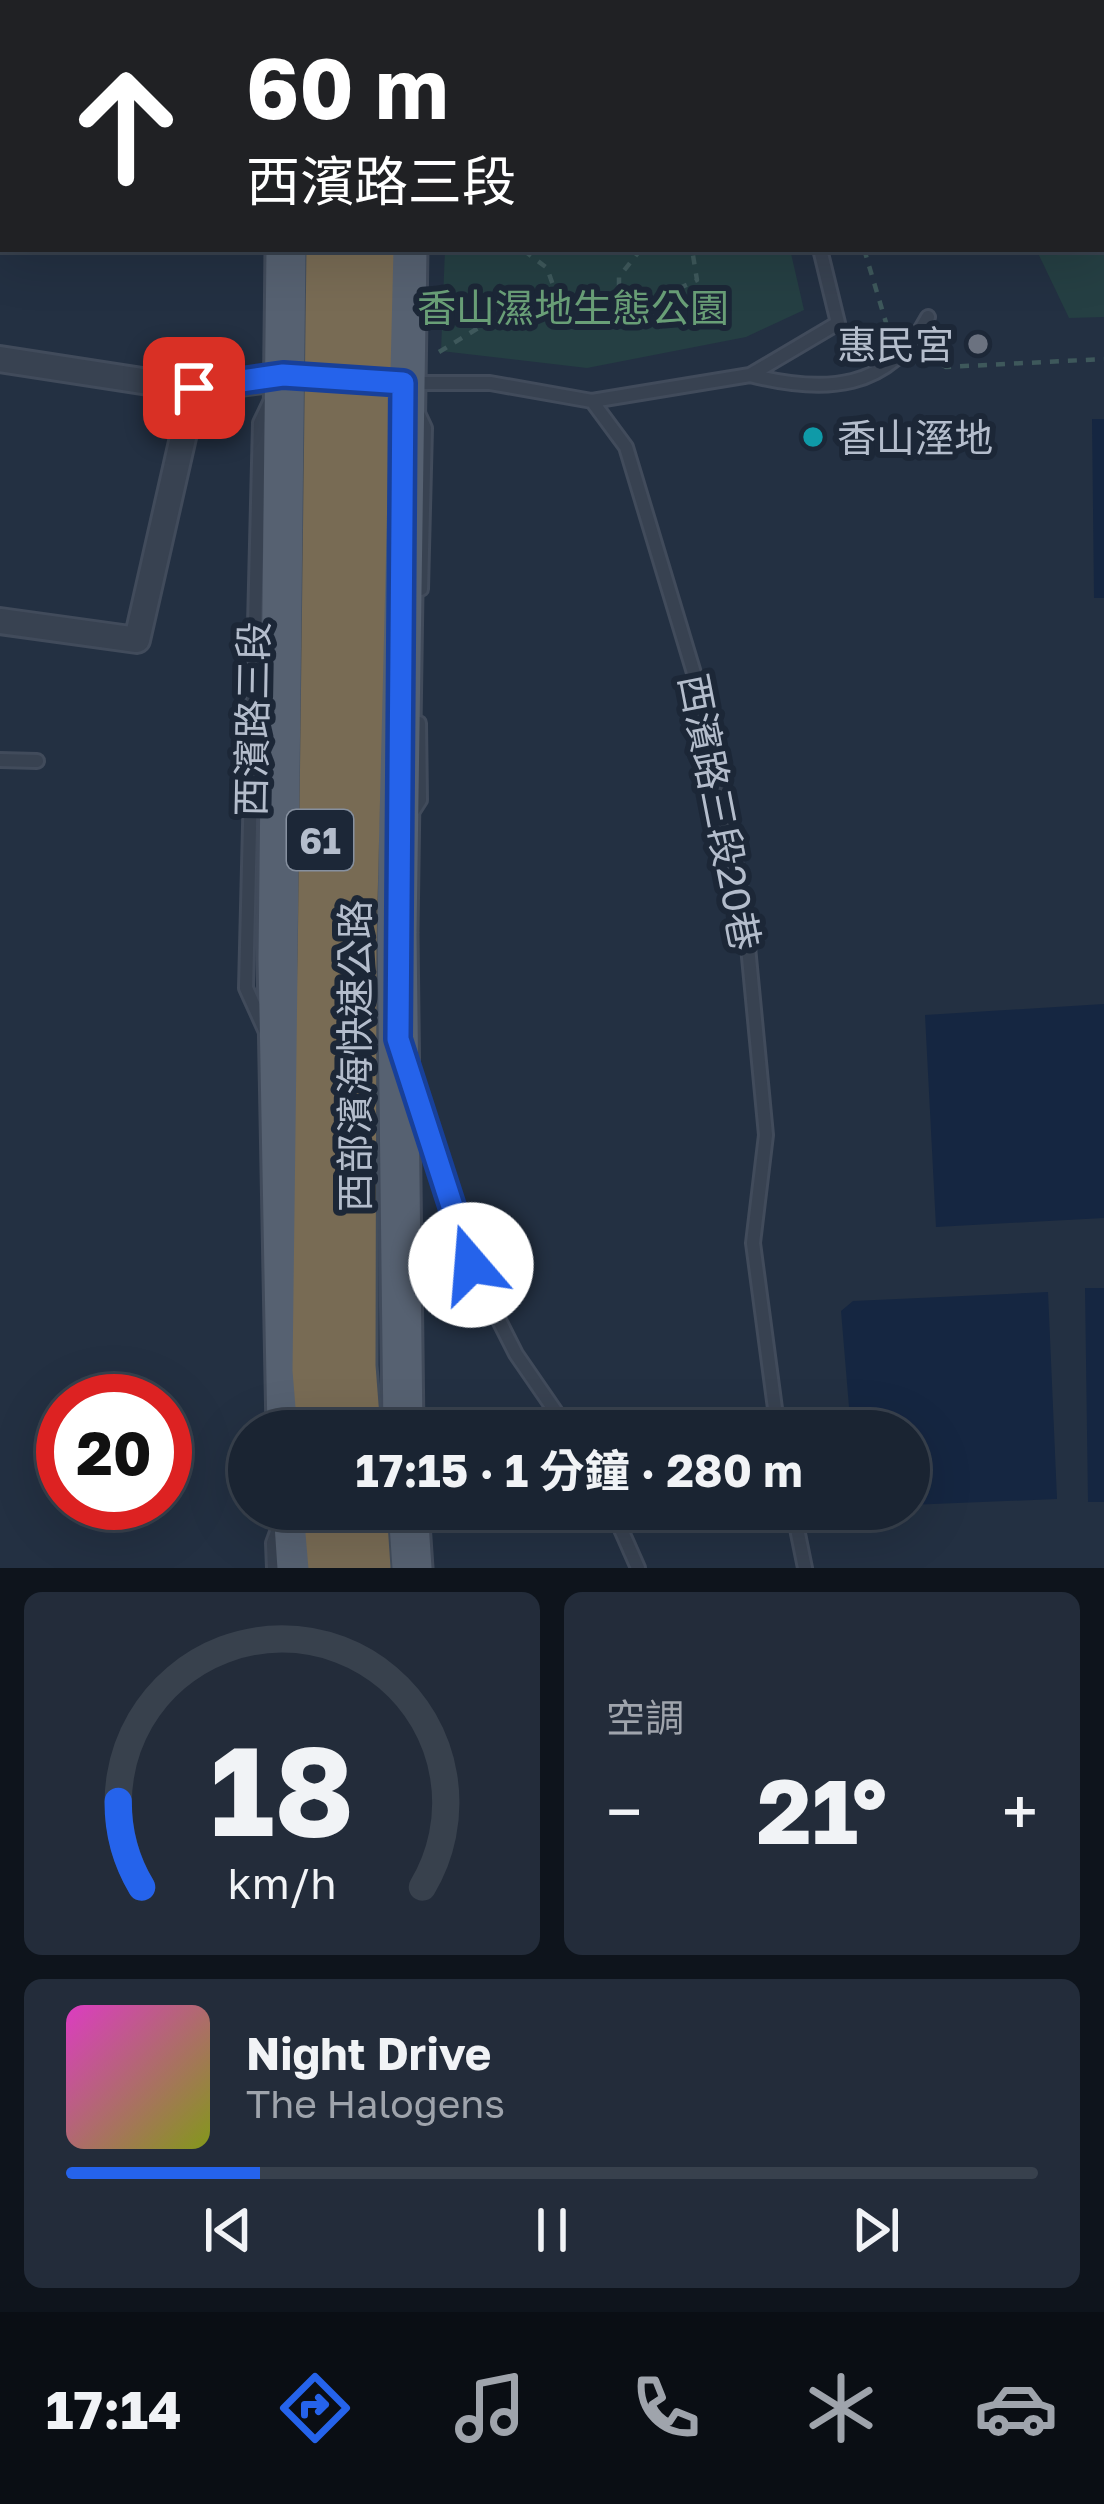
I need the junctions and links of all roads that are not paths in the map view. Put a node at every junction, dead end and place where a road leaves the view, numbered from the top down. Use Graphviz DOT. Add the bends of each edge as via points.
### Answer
graph roads {
  1 [pos="287,252"];
  2 [pos="329,252"];
  3 [pos="370,252"];
  4 [pos="406,252"];
  5 [pos="821,252"];
  6 [pos="928,317"];
  7 [pos="0,359"];
  8 [pos="750,375"];
  9 [pos="344,379"];
  10 [pos="194,388"];
  11 [pos="592,401"];
  12 [pos="420,613"];
  13 [pos="0,621"];
  14 [pos="419,706"];
  15 [pos="0,760"];
  16 [pos="37,761"];
  17 [pos="399,834"];
  18 [pos="398,1039"];
  19 [pos="415,1093"];
  20 [pos="287,1410"];
  21 [pos="318,1410"];
  22 [pos="356,1410"];
  23 [pos="412,1410"];
  24 [pos="412,1410"];
  25 [pos="555,1410"];
  26 [pos="775,1410"];
  27 [pos="279,1530"];
  28 [pos="292,1530"];
  29 [pos="328,1530"];
  30 [pos="365,1530"];
  31 [pos="410,1530"];
  32 [pos="621,1530"];
  33 [pos="797,1530"];
  34 [pos="274,1568"];
  35 [pos="297,1568"];
  36 [pos="331,1568"];
  37 [pos="368,1568"];
  38 [pos="412,1568"];
  39 [pos="638,1568"];
  40 [pos="805,1568"];
  1 -- 9 [label="main road, 西濱路三段 / 61"];
  2 -- 9 [label="highway, 西部濱海快速公路 / 61"];
  3 -- 9 [label="highway, 西部濱海快速公路 / 61"];
  4 -- 9 [label="main road, 西濱路三段 / 61"];
  5 -- 8 [label="lane" via="838,323"];
  6 -- 8 [label="lane" via="912,348 878,376 792,386"];
  7 -- 10 [label="street"];
  8 -- 11 [label="lane"];
  9 -- 10 [label="street"];
  9 -- 11 [label="lane" via="490,383"];
  9 -- 12 [label="lane, 西濱路三段" via="425,428"];
  9 -- 17 [label="main road, 西濱路三段 / 61"];
  9 -- 20 [label="main road, 西濱路三段 / 61" via="280,1060"];
  9 -- 21 [label="highway, 西部濱海快速公路 / 61"];
  9 -- 22 [label="highway, 西部濱海快速公路 / 61"];
  10 -- 13 [label="street" via="137,640"];
  11 -- 26 [label="lane, 西濱路三段20巷" via="626,447 704,703 744,905 766,1135 753,1244"];
  14 -- 17 [label="lane, 西濱路三段" via="420,800"];
  15 -- 16 [label="lane"];
  17 -- 18 [label="main road, 西濱路三段 / 61"];
  18 -- 19 [label="lane"];
  18 -- 23 [label="main road, 西濱路三段 / 61"];
  19 -- 24 [label="lane, 西濱路三段"];
  19 -- 25 [label="lane" via="471,1265"];
  27 -- 34 [label="lane"];
  28 -- 35 [label="main road"];
  29 -- 36 [label="highway"];
  30 -- 37 [label="highway"];
  31 -- 38 [label="main road"];
  32 -- 39 [label="lane"];
  33 -- 40 [label="lane"];
}
